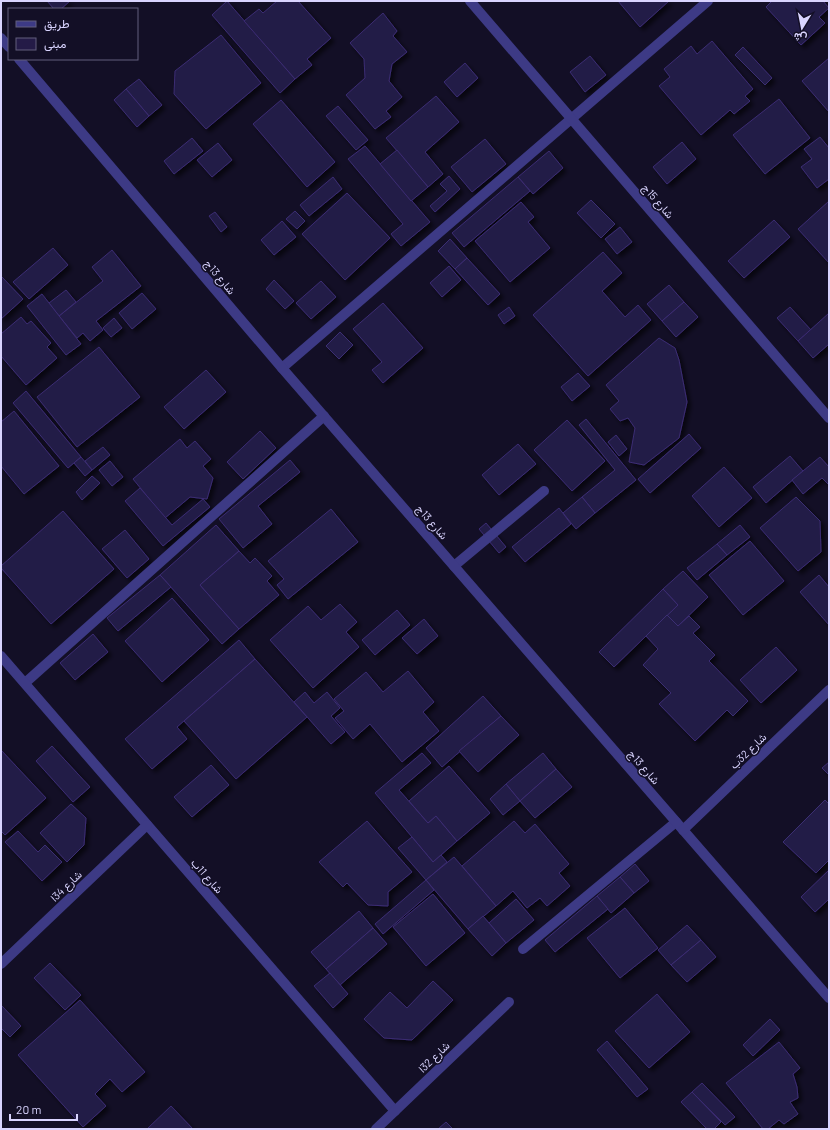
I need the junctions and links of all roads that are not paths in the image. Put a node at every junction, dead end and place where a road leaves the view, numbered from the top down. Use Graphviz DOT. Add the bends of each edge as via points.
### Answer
graph roads {
  1 [pos="470,1"];
  2 [pos="708,1"];
  3 [pos="1,38"];
  4 [pos="8,47"];
  5 [pos="20,60"];
  6 [pos="572,119"];
  7 [pos="282,368"];
  8 [pos="324,416"];
  9 [pos="829,418"];
  10 [pos="544,491"];
  11 [pos="454,566"];
  12 [pos="1,656"];
  13 [pos="24,683"];
  14 [pos="829,690"];
  15 [pos="147,824"];
  16 [pos="679,826"];
  17 [pos="523,949"];
  18 [pos="1,964"];
  19 [pos="829,998"];
  20 [pos="509,1002"];
  21 [pos="395,1111"];
  22 [pos="376,1129"];
  1 -- 6 [label="street, شارع 15ج"];
  2 -- 6 [label="street"];
  3 -- 4 [label="street"];
  5 -- 7 [label="street, شارع 13ج"];
  6 -- 7 [label="street"];
  6 -- 9 [label="street, شارع 15ج"];
  7 -- 8 [label="street, شارع 13ج"];
  8 -- 11 [label="street, شارع 13ج"];
  8 -- 13 [label="street"];
  10 -- 11 [label="street"];
  11 -- 16 [label="street, شارع 13ج"];
  12 -- 13 [label="street, شارع 11ب"];
  13 -- 15 [label="street, شارع 11ب"];
  14 -- 16 [label="street, شارع 32ب"];
  15 -- 18 [label="street, شارع 34ا"];
  15 -- 21 [label="street, شارع 11ب"];
  16 -- 17 [label="street, شارع 32ب"];
  16 -- 19 [label="street, شارع 13ج"];
  20 -- 21 [label="street, شارع 32ا"];
  21 -- 22 [label="street, شارع 32ا"];
}
